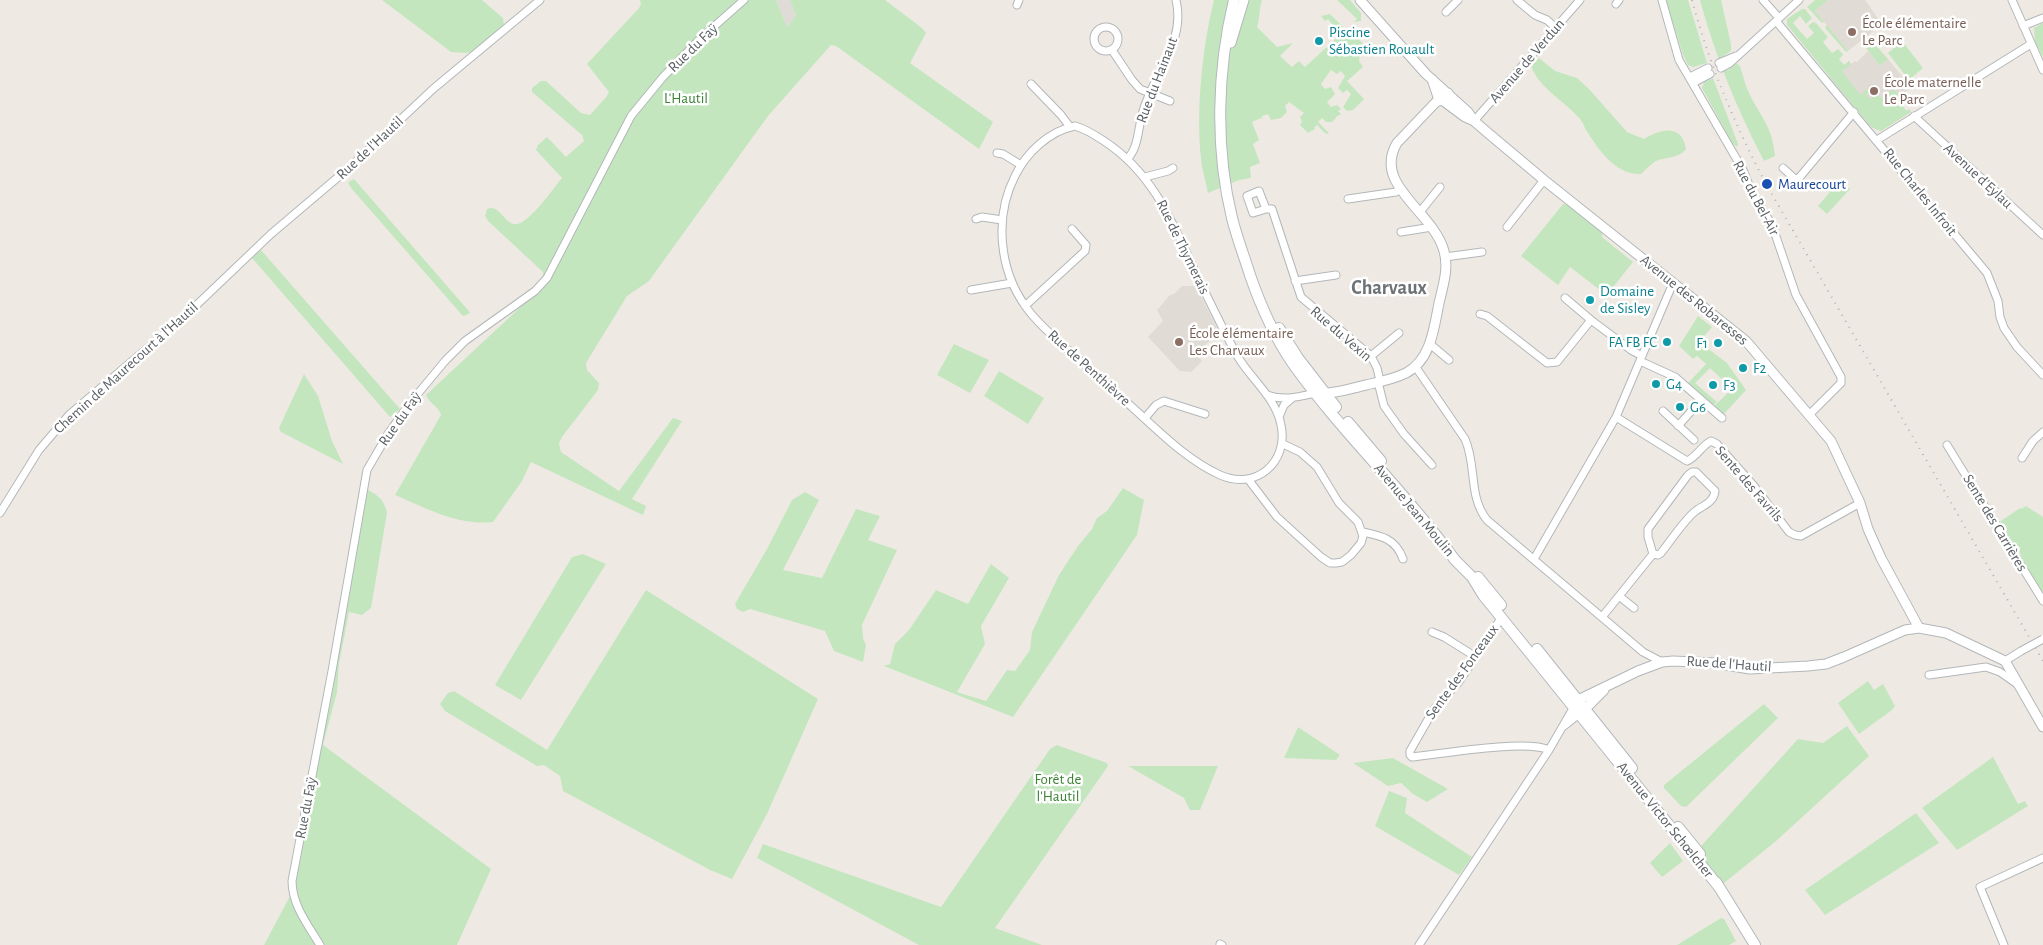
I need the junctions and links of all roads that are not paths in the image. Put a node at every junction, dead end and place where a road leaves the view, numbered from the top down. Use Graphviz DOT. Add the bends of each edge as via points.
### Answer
graph roads {
  1 [pos="540,0"];
  2 [pos="744,0"];
  3 [pos="1176,0"];
  4 [pos="1234,0"];
  5 [pos="1242,0"];
  6 [pos="1360,0"];
  7 [pos="1458,0"];
  8 [pos="1517,0"];
  9 [pos="1580,0"];
  10 [pos="1662,0"];
  11 [pos="1763,0"];
  12 [pos="1799,0"];
  13 [pos="2010,0"];
  14 [pos="1446,12"];
  15 [pos="2043,18"];
  16 [pos="1778,20"];
  17 [pos="2023,26"];
  18 [pos="1556,28"];
  19 [pos="2031,44"];
  20 [pos="1112,50"];
  21 [pos="1720,66"];
  22 [pos="2043,70"];
  23 [pos="1709,71"];
  24 [pos="1691,80"];
  25 [pos="1031,84"];
  26 [pos="1221,92"];
  27 [pos="1149,94"];
  28 [pos="1441,96"];
  29 [pos="1170,101"];
  30 [pos="1854,112"];
  31 [pos="1914,116"];
  32 [pos="1474,121"];
  33 [pos="1070,127"];
  34 [pos="1877,140"];
  35 [pos="996,153"];
  36 [pos="1128,158"];
  37 [pos="1021,165"];
  38 [pos="1173,168"];
  39 [pos="1782,168"];
  40 [pos="1145,177"];
  41 [pos="1544,180"];
  42 [pos="1440,187"];
  43 [pos="1400,188"];
  44 [pos="1348,200"];
  45 [pos="1266,209"];
  46 [pos="1420,212"];
  47 [pos="976,219"];
  48 [pos="1002,220"];
  49 [pos="1432,227"];
  50 [pos="1507,227"];
  51 [pos="1072,229"];
  52 [pos="1401,232"];
  53 [pos="2043,235"];
  54 [pos="1482,252"];
  55 [pos="1445,257"];
  56 [pos="1250,274"];
  57 [pos="1336,275"];
  58 [pos="1295,281"];
  59 [pos="1012,283"];
  60 [pos="1673,283"];
  61 [pos="971,290"];
  62 [pos="1564,298"];
  63 [pos="203,299"];
  64 [pos="1025,306"];
  65 [pos="1480,314"];
  66 [pos="1591,320"];
  67 [pos="1399,333"];
  68 [pos="1430,344"];
  69 [pos="1371,356"];
  70 [pos="1641,358"];
  71 [pos="1449,360"];
  72 [pos="1415,366"];
  73 [pos="2043,375"];
  74 [pos="1379,382"];
  75 [pos="1320,393"];
  76 [pos="1266,395"];
  77 [pos="1292,398"];
  78 [pos="1278,399"];
  79 [pos="1701,400"];
  80 [pos="1273,405"];
  81 [pos="1284,405"];
  82 [pos="1662,411"];
  83 [pos="1205,414"];
  84 [pos="1810,414"];
  85 [pos="1279,417"];
  86 [pos="1616,417"];
  87 [pos="1145,418"];
  88 [pos="1722,418"];
  89 [pos="1678,426"];
  90 [pos="2043,432"];
  91 [pos="1694,440"];
  92 [pos="1283,444"];
  93 [pos="1947,445"];
  94 [pos="2022,458"];
  95 [pos="1432,465"];
  96 [pos="1248,479"];
  97 [pos="1860,503"];
  98 [pos="0,513"];
  99 [pos="1363,532"];
  100 [pos="1654,554"];
  101 [pos="1402,559"];
  102 [pos="1534,560"];
  103 [pos="1619,596"];
  104 [pos="2043,601"];
  105 [pos="1634,608"];
  106 [pos="1502,617"];
  107 [pos="1602,617"];
  108 [pos="1919,628"];
  109 [pos="1432,632"];
  110 [pos="2043,639"];
  111 [pos="1476,656"];
  112 [pos="1647,656"];
  113 [pos="2005,661"];
  114 [pos="1662,662"];
  115 [pos="1651,665"];
  116 [pos="1929,675"];
  117 [pos="2020,686"];
  118 [pos="1579,708"];
  119 [pos="2043,727"];
  120 [pos="1549,750"];
  121 [pos="2043,858"];
  122 [pos="320,945"];
  123 [pos="1419,945"];
  124 [pos="1755,945"];
  125 [pos="2004,945"];
  1 -- 63 [label="street, Rue de l'Hautil" via="433,89"];
  2 -- 122 [label="street, Rue du Faÿ" via="700,38 631,116 547,278 535,291 465,341 445,361 388,434 367,470 292,881 299,910"];
  3 -- 27 [label="street, Rue du Hainaut" via="1178,19 1174,39"];
  4 -- 26 [label="main road"];
  5 -- 26 [label="main road"];
  6 -- 28 [label="street, Avenue des Robaresses" via="1432,80"];
  7 -- 14 [label="street"];
  8 -- 18 [label="street"];
  9 -- 18 [label="street, Avenue de Verdun"];
  10 -- 24 [label="street, Rue du Bel-Air" via="1675,51"];
  11 -- 16 [label="street, Rue Charles Infroit"];
  12 -- 16 [label="street"];
  13 -- 17 [label="street"];
  15 -- 17 [label="street"];
  16 -- 21 [label="street"];
  16 -- 30 [label="street, Rue Charles Infroit"];
  17 -- 19 [label="street"];
  18 -- 32 [label="street, Avenue de Verdun"];
  19 -- 22 [label="street"];
  19 -- 31 [label="street"];
  20 -- 27 [label="street" via="1136,85"];
  23 -- 24 [label="street"];
  24 -- 84 [label="street, Rue du Bel-Air" via="1772,225 1796,295 1841,377 1841,383"];
  25 -- 33 [label="street"];
  26 -- 56 [label="main road" via="1221,145 1226,188"];
  27 -- 29 [label="street"];
  27 -- 36 [label="street, Rue du Hainaut" via="1134,150"];
  28 -- 32 [label="street, Avenue des Robaresses" via="1472,115"];
  28 -- 43 [label="street" via="1394,149 1391,171"];
  30 -- 34 [label="street, Rue Charles Infroit"];
  30 -- 39 [label="street" via="1799,178 1795,179"];
  31 -- 34 [label="street"];
  31 -- 53 [label="street, Avenue d'Eylau"];
  32 -- 41 [label="street, Avenue des Robaresses"];
  33 -- 36 [label="street, Rue de Thymerais" via="1084,129"];
  33 -- 37 [label="street, Rue de Penthièvre" via="1040,144"];
  34 -- 73 [label="street, Rue Charles Infroit" via="1987,273 2004,328"];
  35 -- 37 [label="street"];
  36 -- 40 [label="street, Rue de Thymerais"];
  37 -- 48 [label="street, Rue de Penthièvre" via="1012,182"];
  38 -- 40 [label="street"];
  40 -- 76 [label="street, Rue de Thymerais" via="1168,212 1238,356"];
  41 -- 50 [label="street"];
  41 -- 60 [label="street, Avenue des Robaresses"];
  42 -- 46 [label="street"];
  43 -- 44 [label="street" via="1396,192"];
  43 -- 46 [label="street"];
  45 -- 58 [label="street, Rue du Vexin" via="1272,209"];
  46 -- 49 [label="street"];
  47 -- 48 [label="street"];
  48 -- 59 [label="street, Rue de Penthièvre" via="1004,252"];
  49 -- 52 [label="street"];
  49 -- 55 [label="street"];
  51 -- 64 [label="street" via="1086,245 1085,251"];
  54 -- 55 [label="street"];
  55 -- 68 [label="street" via="1445,275"];
  56 -- 75 [label="main road, Avenue Jean Moulin" via="1270,314"];
  56 -- 75 [label="main road, Avenue Jean Moulin" via="1282,348"];
  57 -- 58 [label="street"];
  58 -- 69 [label="street, Rue du Vexin" via="1306,303"];
  59 -- 61 [label="street"];
  59 -- 64 [label="street, Rue de Penthièvre"];
  60 -- 70 [label="street"];
  60 -- 84 [label="street, Avenue des Robaresses" via="1738,332"];
  62 -- 66 [label="street"];
  63 -- 98 [label="street, Chemin de Maurecourt à l'Hautil" via="60,424 35,456"];
  64 -- 87 [label="street, Rue de Penthièvre"];
  65 -- 66 [label="street" via="1487,316 1547,363 1557,362"];
  66 -- 70 [label="street"];
  67 -- 69 [label="street"];
  68 -- 71 [label="street"];
  68 -- 72 [label="street"];
  69 -- 74 [label="street, Rue du Vexin"];
  70 -- 79 [label="street" via="1675,376"];
  70 -- 86 [label="street"];
  72 -- 74 [label="street" via="1404,374"];
  72 -- 102 [label="street" via="1468,446 1475,498 1480,511"];
  74 -- 75 [label="street"];
  74 -- 95 [label="street, Rue du Vexin" via="1384,406"];
  75 -- 77 [label="street"];
  75 -- 106 [label="main road, Avenue Jean Moulin"];
  75 -- 118 [label="main road, Avenue Jean Moulin" via="1367,442"];
  76 -- 78 [label="street"];
  76 -- 80 [label="street, Rue de Thymerais"];
  77 -- 78 [label="street"];
  77 -- 81 [label="street"];
  78 -- 80 [label="street"];
  79 -- 88 [label="street"];
  79 -- 89 [label="street"];
  80 -- 81 [label="street"];
  80 -- 85 [label="street, Rue de Thymerais"];
  81 -- 85 [label="street"];
  82 -- 89 [label="street"];
  83 -- 87 [label="street" via="1164,401"];
  84 -- 97 [label="street, Avenue des Robaresses" via="1831,441"];
  85 -- 92 [label="street"];
  86 -- 97 [label="street, Sente des Favrils" via="1687,461 1711,441 1717,444 1794,535 1801,536"];
  86 -- 102 [label="street"];
  87 -- 96 [label="street, Rue de Penthièvre" via="1211,470 1230,478"];
  89 -- 91 [label="street"];
  90 -- 94 [label="street"];
  92 -- 96 [label="street" via="1269,468"];
  92 -- 99 [label="street" via="1300,452 1317,467"];
  93 -- 104 [label="street, Sente des Carrières"];
  96 -- 99 [label="street" via="1277,517 1330,562 1342,562 1351,555 1361,544"];
  97 -- 108 [label="street, Avenue des Robaresses" via="1881,558"];
  99 -- 101 [label="street" via="1391,541 1399,549"];
  100 -- 100 [label="street" via="1648,529 1688,475 1696,472 1716,491 1715,496 1695,511 1661,553"];
  100 -- 103 [label="street"];
  102 -- 107 [label="street"];
  103 -- 105 [label="street"];
  103 -- 107 [label="street"];
  106 -- 111 [label="street, Sente des Fonceaux"];
  106 -- 118 [label="main road, Avenue Jean Moulin"];
  107 -- 112 [label="street"];
  108 -- 113 [label="street, Rue de l'Hautil" via="1946,633"];
  108 -- 114 [label="street, Rue de l'Hautil" via="1905,630 1826,664 1750,669"];
  109 -- 111 [label="street"];
  110 -- 113 [label="street, bridge"];
  111 -- 120 [label="street, Sente des Fonceaux" via="1458,683 1434,709 1410,755 1510,747 1543,747"];
  112 -- 114 [label="street"];
  112 -- 115 [label="street"];
  113 -- 117 [label="street"];
  114 -- 115 [label="street, Rue de l'Hautil"];
  115 -- 118 [label="street, Rue de l'Hautil" via="1610,684"];
  116 -- 117 [label="street" via="1986,667"];
  117 -- 119 [label="street"];
  118 -- 120 [label="street, Rue de l'Hautil"];
  118 -- 124 [label="main road, Avenue Victor Schœlcher" via="1719,887"];
  120 -- 123 [label="street, Rue de l'Hautil"];
  121 -- 125 [label="street" via="1980,886"];
}
